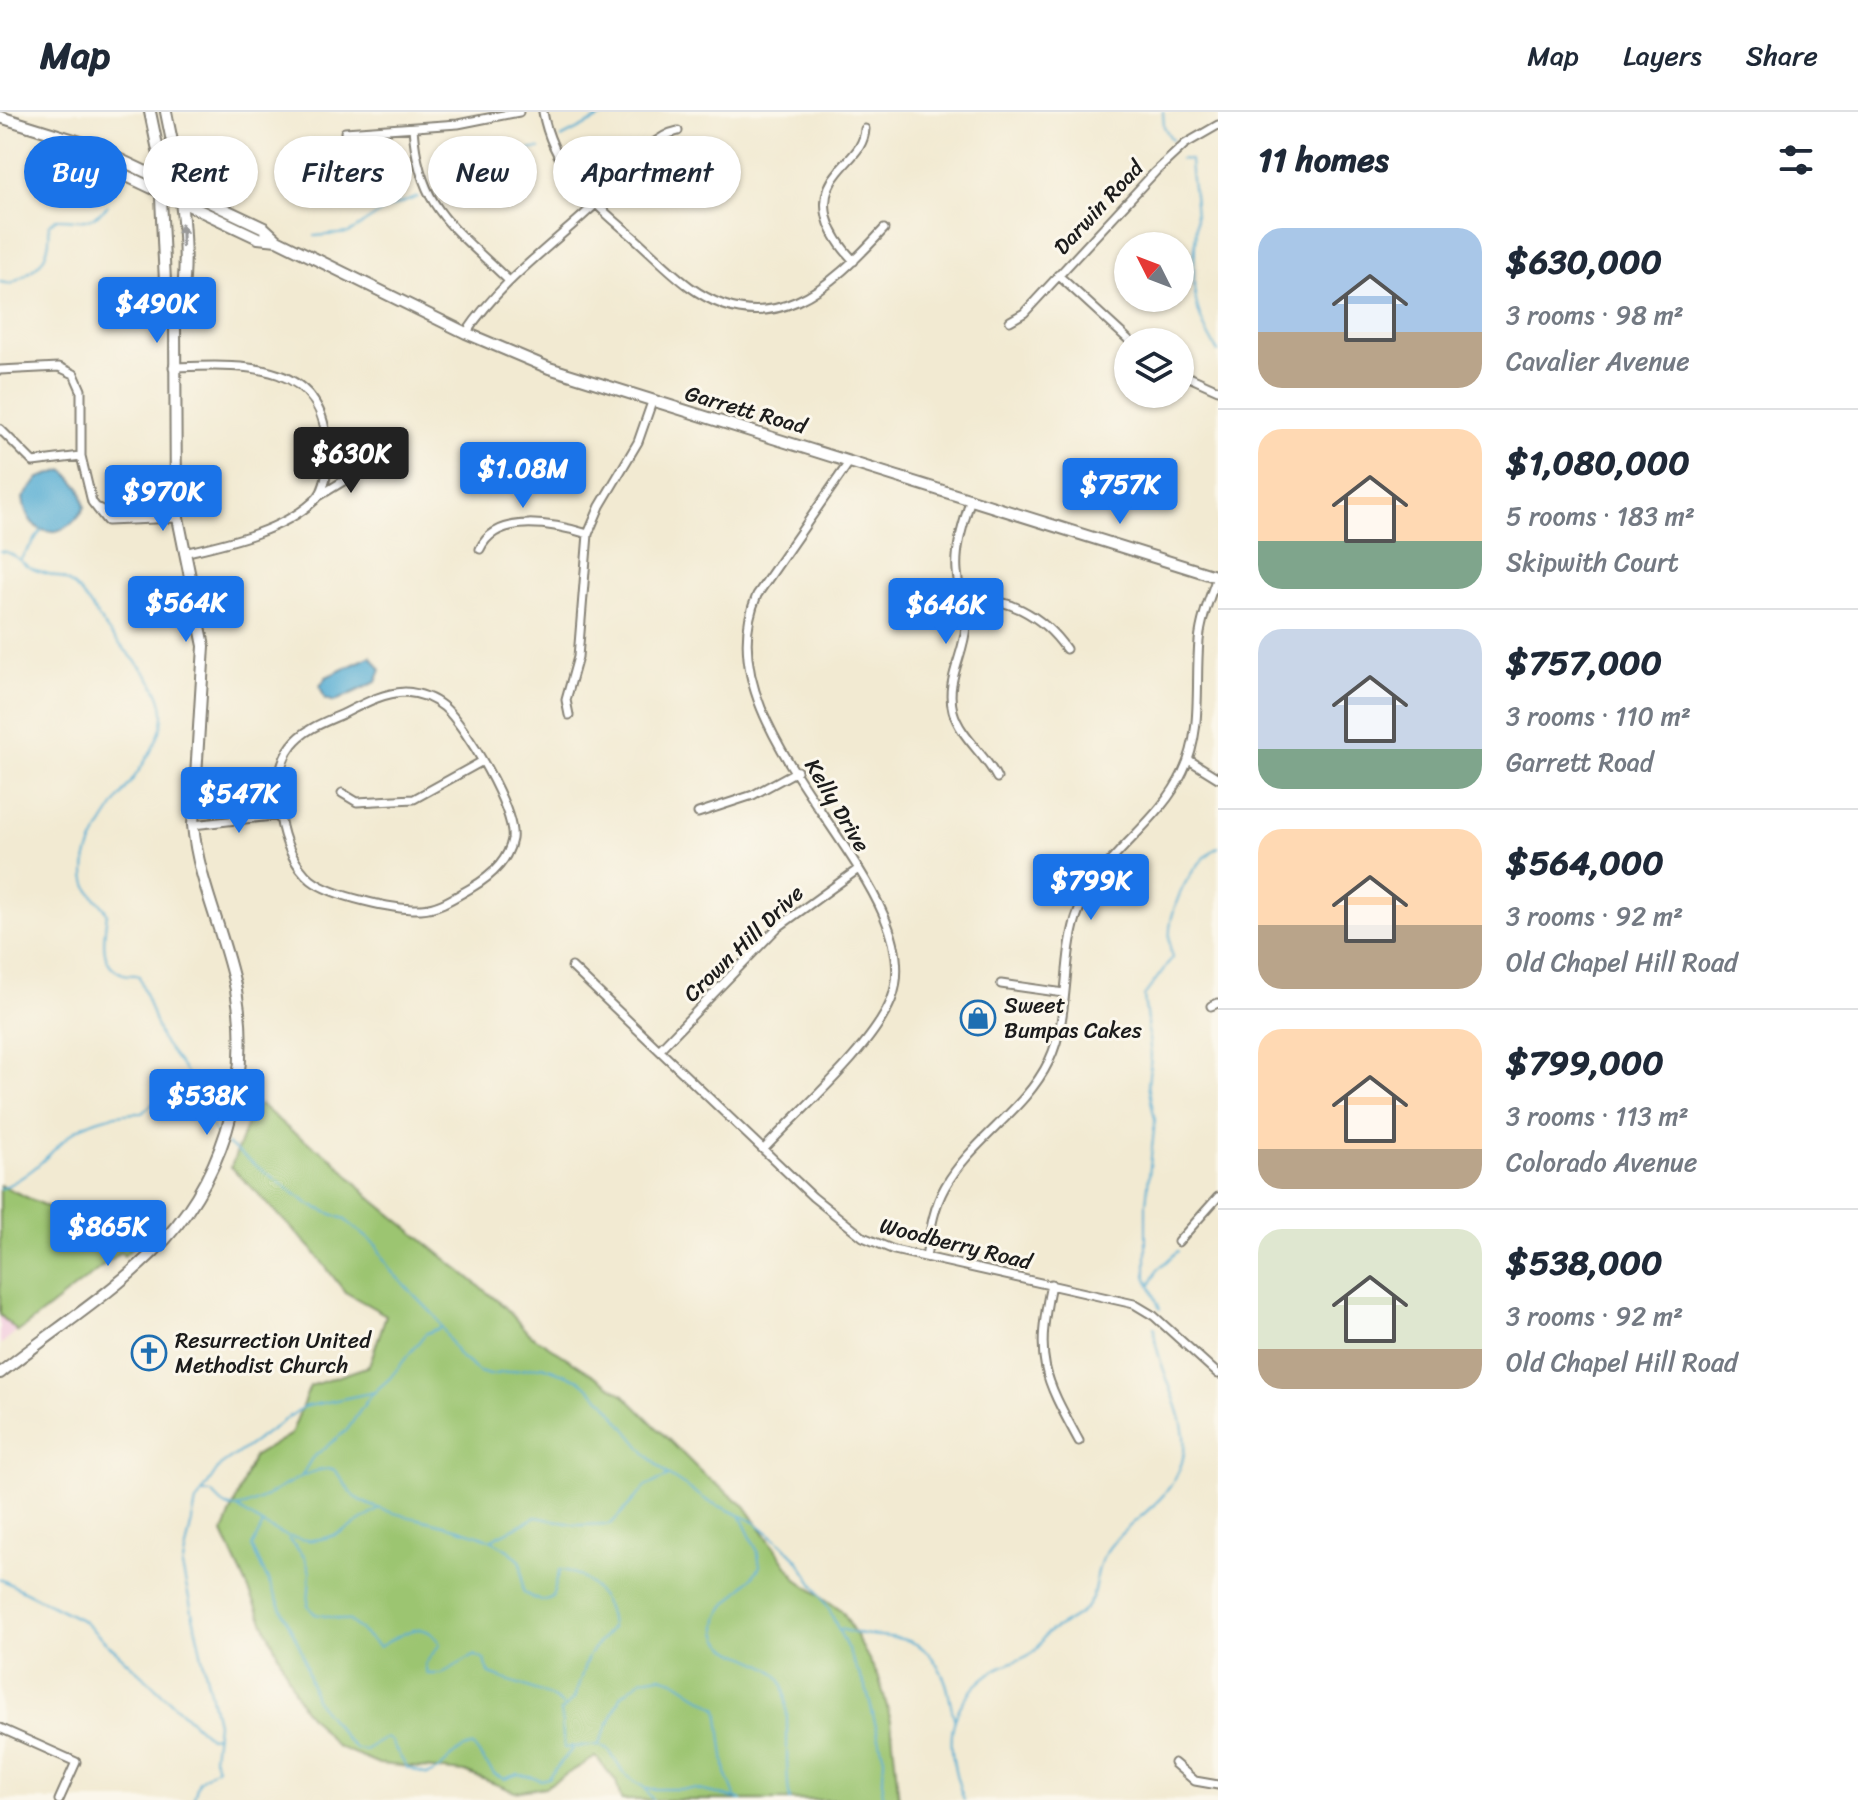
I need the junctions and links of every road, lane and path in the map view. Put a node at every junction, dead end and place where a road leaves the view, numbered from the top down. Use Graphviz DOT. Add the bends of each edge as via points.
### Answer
graph roads {
  1 [pos="150,112"];
  2 [pos="166,112"];
  3 [pos="519,112"];
  4 [pos="543,112"];
  5 [pos="0,117"];
  6 [pos="1218,125"];
  7 [pos="413,128"];
  8 [pos="865,129"];
  9 [pos="678,131"];
  10 [pos="345,132"];
  11 [pos="52,135"];
  12 [pos="154,136"];
  13 [pos="170,136"];
  14 [pos="664,136"];
  15 [pos="553,144"];
  16 [pos="143,170"];
  17 [pos="143,183"];
  18 [pos="163,208"];
  19 [pos="181,208"];
  20 [pos="196,208"];
  21 [pos="223,208"];
  22 [pos="591,208"];
  23 [pos="601,208"];
  24 [pos="884,229"];
  25 [pos="277,240"];
  26 [pos="854,261"];
  27 [pos="1058,275"];
  28 [pos="508,280"];
  29 [pos="1010,321"];
  30 [pos="175,323"];
  31 [pos="1116,328"];
  32 [pos="466,333"];
  33 [pos="173,367"];
  34 [pos="0,370"];
  35 [pos="1194,379"];
  36 [pos="1218,390"];
  37 [pos="652,402"];
  38 [pos="0,429"];
  39 [pos="81,456"];
  40 [pos="850,461"];
  41 [pos="368,466"];
  42 [pos="318,497"];
  43 [pos="971,498"];
  44 [pos="177,513"];
  45 [pos="588,534"];
  46 [pos="480,549"];
  47 [pos="184,553"];
  48 [pos="1218,577"];
  49 [pos="964,600"];
  50 [pos="1066,649"];
  51 [pos="569,715"];
  52 [pos="1189,760"];
  53 [pos="481,762"];
  54 [pos="797,771"];
  55 [pos="997,778"];
  56 [pos="1218,778"];
  57 [pos="342,793"];
  58 [pos="281,804"];
  59 [pos="236,808"];
  60 [pos="192,812"];
  61 [pos="698,813"];
  62 [pos="281,815"];
  63 [pos="238,820"];
  64 [pos="193,825"];
  65 [pos="857,870"];
  66 [pos="572,967"];
  67 [pos="1001,984"];
  68 [pos="1064,993"];
  69 [pos="660,1049"];
  70 [pos="764,1149"];
  71 [pos="1218,1197"];
  72 [pos="1178,1242"];
  73 [pos="926,1257"];
  74 [pos="1051,1284"];
  75 [pos="0,1373"];
  76 [pos="1218,1374"];
  77 [pos="1079,1441"];
  78 [pos="0,1728"];
  79 [pos="1174,1763"];
  80 [pos="1218,1785"];
  81 [pos="59,1800"];
  1 -- 12 [label="main road"];
  2 -- 13 [label="main road"];
  3 -- 7 [label="street"];
  4 -- 15 [label="street"];
  5 -- 11 [label="main road, Garrett Road"];
  6 -- 27 [label="street, Darwin Road" via="1175,153"];
  7 -- 10 [label="street"];
  7 -- 28 [label="street" via="418,171 435,208"];
  8 -- 26 [label="street" via="861,145 826,195 832,236"];
  9 -- 14 [label="street"];
  11 -- 16 [label="main road, Garrett Road" via="67,135"];
  11 -- 17 [label="main road, Garrett Road" via="63,146"];
  18 -- 30 [label="main road" via="166,303"];
  30 -- 19 [label="main road, one-way" via="183,304"];
  20 -- 25 [label="main road, Garrett Road" via="258,238"];
  21 -- 25 [label="main road, Garrett Road"];
  22 -- 28 [label="street"];
  23 -- 26 [label="street" via="689,286 711,299 746,308 803,301"];
  24 -- 26 [label="street"];
  25 -- 32 [label="main road, Garrett Road"];
  27 -- 29 [label="street, Darwin Road"];
  27 -- 31 [label="street"];
  28 -- 32 [label="street"];
  30 -- 33 [label="main road"];
  32 -- 37 [label="main road, Garrett Road"];
  33 -- 42 [label="street" via="275,371 300,385 322,415 327,436 324,485"];
  33 -- 44 [label="main road"];
  34 -- 39 [label="street" via="59,367 78,378"];
  35 -- 36 [label="street"];
  37 -- 40 [label="main road, Garrett Road"];
  37 -- 45 [label="street" via="638,442"];
  38 -- 39 [label="street" via="33,462"];
  39 -- 44 [label="street" via="96,507 108,513"];
  40 -- 43 [label="main road, Garrett Road"];
  40 -- 54 [label="street, Kelly Drive" via="775,565 750,615 752,685"];
  41 -- 42 [label="street"];
  42 -- 47 [label="street" via="269,528"];
  43 -- 48 [label="main road, Garrett Road"];
  43 -- 49 [label="street" via="956,567"];
  44 -- 47 [label="main road"];
  45 -- 46 [label="street" via="522,525 496,532"];
  45 -- 51 [label="street" via="578,657 566,700"];
  47 -- 60 [label="main road" via="204,646"];
  48 -- 52 [label="street" via="1200,631"];
  49 -- 50 [label="street" via="984,598 1031,615"];
  49 -- 55 [label="street" via="965,636 952,675 952,710"];
  52 -- 56 [label="street"];
  52 -- 68 [label="street" via="1169,798 1089,889 1074,928"];
  53 -- 57 [label="street" via="414,799 357,802"];
  53 -- 58 [label="street" via="443,706 421,694 390,693 295,741 280,769"];
  53 -- 62 [label="street" via="508,807 510,847 492,874 436,906 410,908 323,888 294,859"];
  54 -- 61 [label="street" via="753,795"];
  54 -- 65 [label="street, Kelly Drive"];
  58 -- 59 [label="street"];
  58 -- 62 [label="street"];
  59 -- 60 [label="street"];
  59 -- 63 [label="street"];
  60 -- 64 [label="main road"];
  62 -- 63 [label="street"];
  63 -- 64 [label="street"];
  64 -- 75 [label="main road" via="196,854 236,993 240,1058 232,1113 212,1170 187,1212 151,1254"];
  65 -- 69 [label="street, Crown Hill Drive" via="777,928"];
  65 -- 70 [label="street, Kelly Drive" via="888,925 896,959 895,987 883,1017 864,1043"];
  66 -- 69 [label="street, Woodberry Road"];
  67 -- 68 [label="street"];
  68 -- 73 [label="street" via="1050,1059 1023,1100 950,1178 937,1206"];
  69 -- 70 [label="street, Woodberry Road"];
  70 -- 73 [label="street, Woodberry Road" via="851,1230 882,1247"];
  71 -- 72 [label="street"];
  73 -- 74 [label="street, Woodberry Road"];
  74 -- 76 [label="street, Woodberry Road" via="1144,1309"];
  74 -- 77 [label="street" via="1042,1332 1043,1366"];
  78 -- 81 [label="street" via="76,1762"];
  79 -- 80 [label="street" via="1195,1781"];
}
